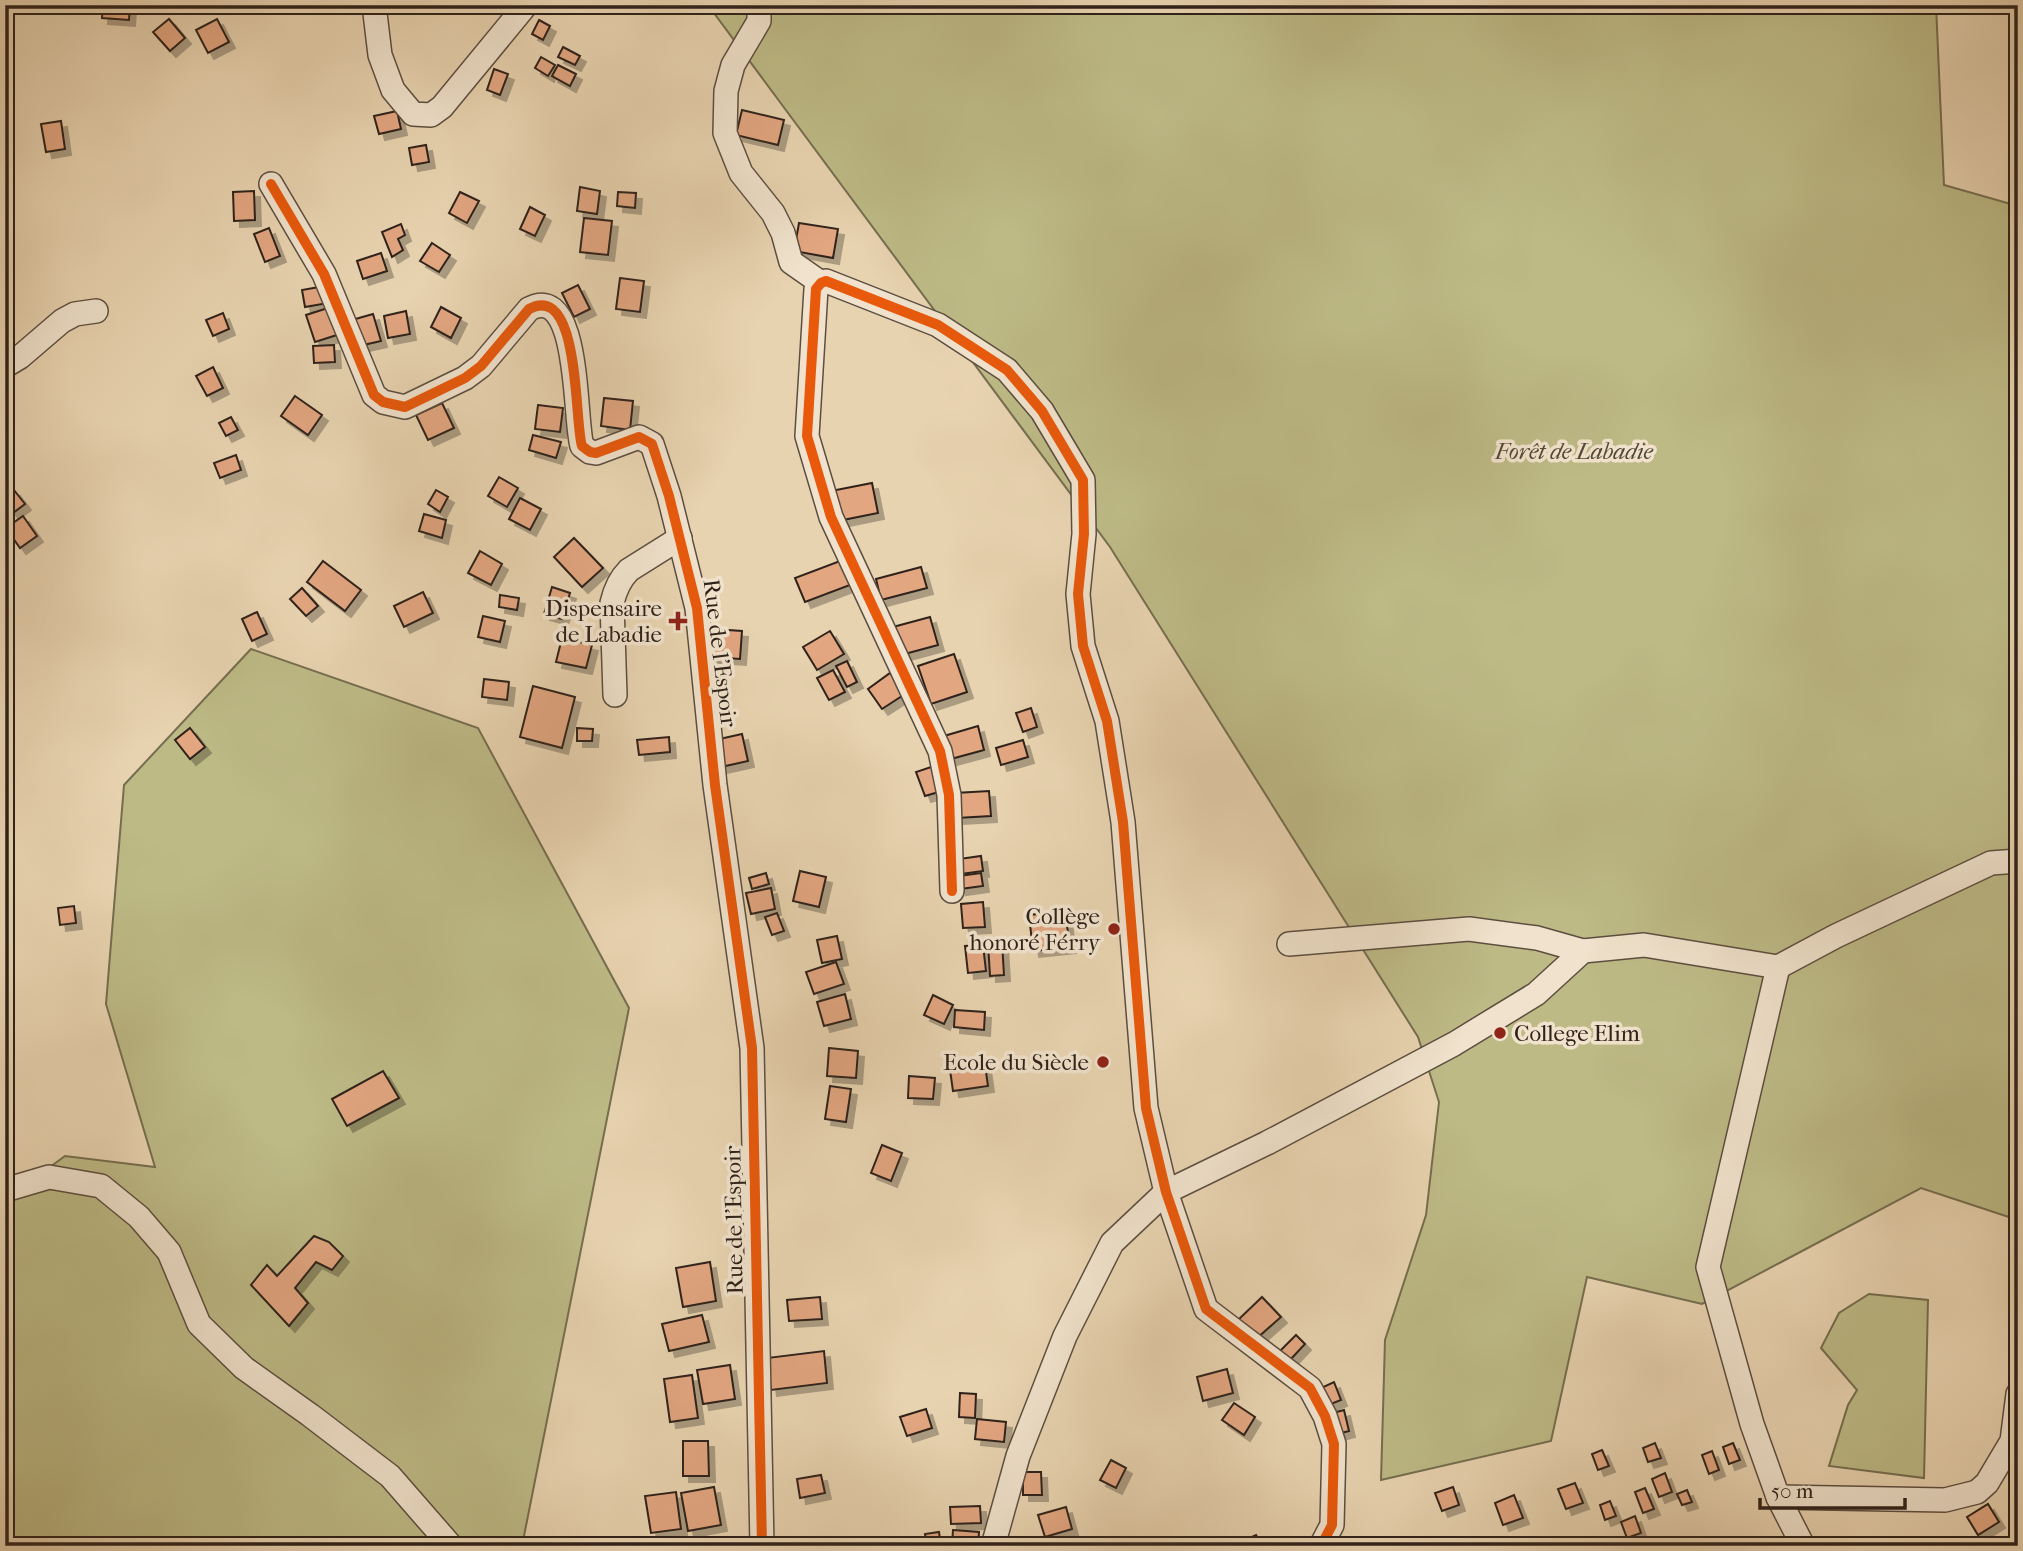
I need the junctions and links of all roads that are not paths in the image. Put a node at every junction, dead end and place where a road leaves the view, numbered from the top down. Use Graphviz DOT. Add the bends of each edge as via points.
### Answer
graph roads {
  1 [pos="374,5"];
  2 [pos="526,5"];
  3 [pos="759,5"];
  4 [pos="271,184"];
  5 [pos="821,283"];
  6 [pos="96,311"];
  7 [pos="5,366"];
  8 [pos="680,538"];
  9 [pos="615,695"];
  10 [pos="2018,861"];
  11 [pos="952,891"];
  12 [pos="1289,944"];
  13 [pos="1583,951"];
  14 [pos="1778,967"];
  15 [pos="5,1190"];
  16 [pos="1167,1192"];
  17 [pos="2018,1394"];
  18 [pos="1779,1497"];
  19 [pos="451,1546"];
  20 [pos="762,1546"];
  21 [pos="993,1546"];
  22 [pos="1321,1546"];
  23 [pos="1803,1546"];
  1 -- 2 [label="street" via="380,55 393,90 413,114 431,115"];
  3 -- 5 [label="street" via="759,22 733,65 726,91 725,133 741,173 773,213 791,262"];
  4 -- 8 [label="street, Rue de l'Espoir" via="328,283 374,396 405,407 465,379 529,309 545,306 562,320 572,354 582,446 596,453 635,438 648,440"];
  5 -- 11 [label="street" via="816,289 807,436 831,517 940,751 949,795"];
  5 -- 16 [label="street" via="832,282 938,325 1007,370 1042,411 1083,480 1078,594 1083,646 1107,721 1121,809 1146,1108"];
  6 -- 7 [label="street" via="62,321"];
  8 -- 9 [label="street" via="629,570 614,593"];
  8 -- 20 [label="street, Rue de l'Espoir" via="697,608 715,785 752,1048"];
  10 -- 14 [label="street" via="1991,863"];
  12 -- 13 [label="street" via="1469,929 1537,938"];
  13 -- 14 [label="street" via="1644,945"];
  13 -- 16 [label="street" via="1536,994 1454,1044"];
  14 -- 18 [label="street" via="1708,1267 1752,1424"];
  15 -- 19 [label="street" via="48,1177 101,1186 139,1217 169,1252 199,1324 243,1368 390,1476"];
  16 -- 21 [label="street" via="1112,1242 1065,1335 1018,1456"];
  16 -- 22 [label="street" via="1206,1309 1310,1388 1325,1416 1334,1444 1332,1525"];
  17 -- 18 [label="street" via="2012,1441 1977,1492 1945,1500"];
  18 -- 23 [label="street"];
}
